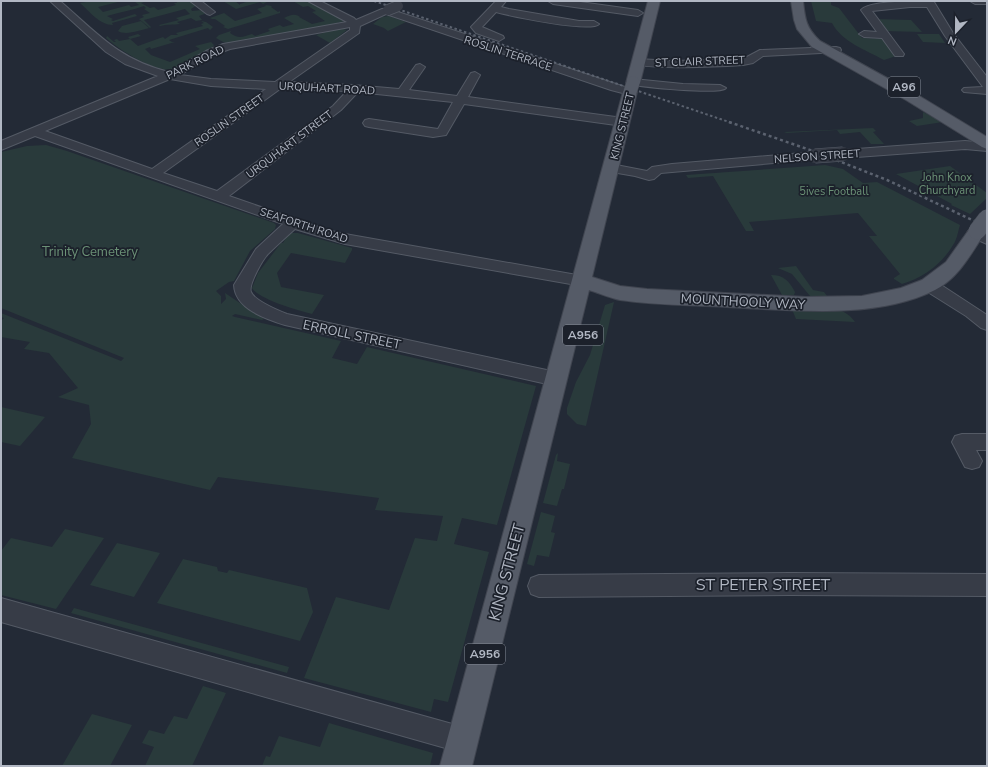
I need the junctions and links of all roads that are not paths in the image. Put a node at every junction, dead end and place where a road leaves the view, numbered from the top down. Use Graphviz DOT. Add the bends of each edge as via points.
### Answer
graph roads {
  1 [pos="313,1"];
  2 [pos="553,1"];
  3 [pos="654,1"];
  4 [pos="796,1"];
  5 [pos="805,1"];
  6 [pos="975,1"];
  7 [pos="987,1"];
  8 [pos="198,2"];
  9 [pos="61,3"];
  10 [pos="401,3"];
  11 [pos="930,3"];
  12 [pos="498,4"];
  13 [pos="387,11"];
  14 [pos="210,12"];
  15 [pos="638,13"];
  16 [pos="353,24"];
  17 [pos="594,24"];
  18 [pos="864,34"];
  19 [pos="884,35"];
  20 [pos="508,41"];
  21 [pos="831,51"];
  22 [pos="899,54"];
  23 [pos="638,62"];
  24 [pos="420,67"];
  25 [pos="170,75"];
  26 [pos="475,75"];
  27 [pos="279,85"];
  28 [pos="987,85"];
  29 [pos="632,86"];
  30 [pos="720,88"];
  31 [pos="355,89"];
  32 [pos="968,90"];
  33 [pos="987,91"];
  34 [pos="401,94"];
  35 [pos="460,101"];
  36 [pos="622,122"];
  37 [pos="369,123"];
  38 [pos="35,132"];
  39 [pos="987,135"];
  40 [pos="1,146"];
  41 [pos="987,146"];
  42 [pos="611,168"];
  43 [pos="154,173"];
  44 [pos="220,196"];
  45 [pos="294,222"];
  46 [pos="981,230"];
  47 [pos="589,283"];
  48 [pos="929,285"];
  49 [pos="987,324"];
  50 [pos="556,379"];
  51 [pos="987,442"];
  52 [pos="972,461"];
  53 [pos="987,585"];
  54 [pos="539,586"];
  55 [pos="1,610"];
  56 [pos="459,753"];
  1 -- 16 [label="street" via="348,18"];
  2 -- 15 [label="street"];
  3 -- 23 [label="main road, KING STREET / A956"];
  4 -- 21 [label="main road, A96" via="801,27 810,39"];
  5 -- 21 [label="main road, A96" via="810,27"];
  6 -- 7 [label="street"];
  8 -- 14 [label="street"];
  9 -- 25 [label="street, URQUHART ROAD" via="117,55 138,66"];
  10 -- 13 [label="street, PARK ROAD, bridge"];
  11 -- 19 [label="street" via="866,10"];
  11 -- 28 [label="street" via="949,34"];
  12 -- 17 [label="street" via="508,12 576,27"];
  12 -- 20 [label="street" via="478,24 477,29"];
  13 -- 16 [label="street, PARK ROAD"];
  13 -- 29 [label="street, ROSLIN TERRACE" via="615,88"];
  16 -- 25 [label="street, PARK ROAD" via="227,46"];
  16 -- 27 [label="street, ROSLIN STREET" via="356,28 352,34"];
  18 -- 19 [label="street"];
  19 -- 22 [label="street"];
  21 -- 23 [label="street, ST CLAIR STREET" via="775,57 760,53 743,62"];
  21 -- 39 [label="main road, A96"];
  21 -- 41 [label="main road, A96" via="911,97"];
  23 -- 29 [label="main road, KING STREET / A956"];
  24 -- 34 [label="street"];
  25 -- 27 [label="street, URQUHART ROAD" via="221,83"];
  25 -- 38 [label="street, PARK ROAD"];
  26 -- 35 [label="street"];
  27 -- 31 [label="street, URQUHART ROAD"];
  27 -- 43 [label="street, ROSLIN STREET"];
  29 -- 30 [label="street, ROSLIN TERRACE"];
  29 -- 36 [label="main road, KING STREET / A956"];
  31 -- 34 [label="street, URQUHART ROAD"];
  31 -- 44 [label="street, URQUHART STREET" via="337,108"];
  32 -- 33 [label="street"];
  34 -- 35 [label="street, URQUHART ROAD"];
  35 -- 36 [label="street, URQUHART ROAD" via="542,117"];
  35 -- 37 [label="street" via="440,133"];
  36 -- 42 [label="main road, KING STREET / A956"];
  38 -- 40 [label="street, PARK ROAD"];
  38 -- 43 [label="street, SEAFORTH ROAD"];
  41 -- 42 [label="street, NELSON STREET, bridge" via="966,145 672,168 657,170 649,176"];
  42 -- 47 [label="main road, KING STREET / A956" via="589,251 596,277"];
  43 -- 44 [label="street, SEAFORTH ROAD"];
  44 -- 45 [label="street, SEAFORTH ROAD"];
  45 -- 47 [label="street, SEAFORTH ROAD" via="355,242"];
  45 -- 50 [label="street, ERROLL STREET" via="261,252 242,285 241,291 246,298 268,313"];
  46 -- 48 [label="main road, MOUNTHOOLY WAY" via="953,266"];
  47 -- 48 [label="main road, MOUNTHOOLY WAY" via="619,293 648,296 806,304 862,303 905,294"];
  47 -- 50 [label="main road, KING STREET / A956"];
  48 -- 49 [label="street"];
  50 -- 56 [label="main road, KING STREET / A956"];
  51 -- 52 [label="street" via="962,442"];
  53 -- 54 [label="street, ST PETER STREET"];
  55 -- 56 [label="street" via="424,730"];
}
